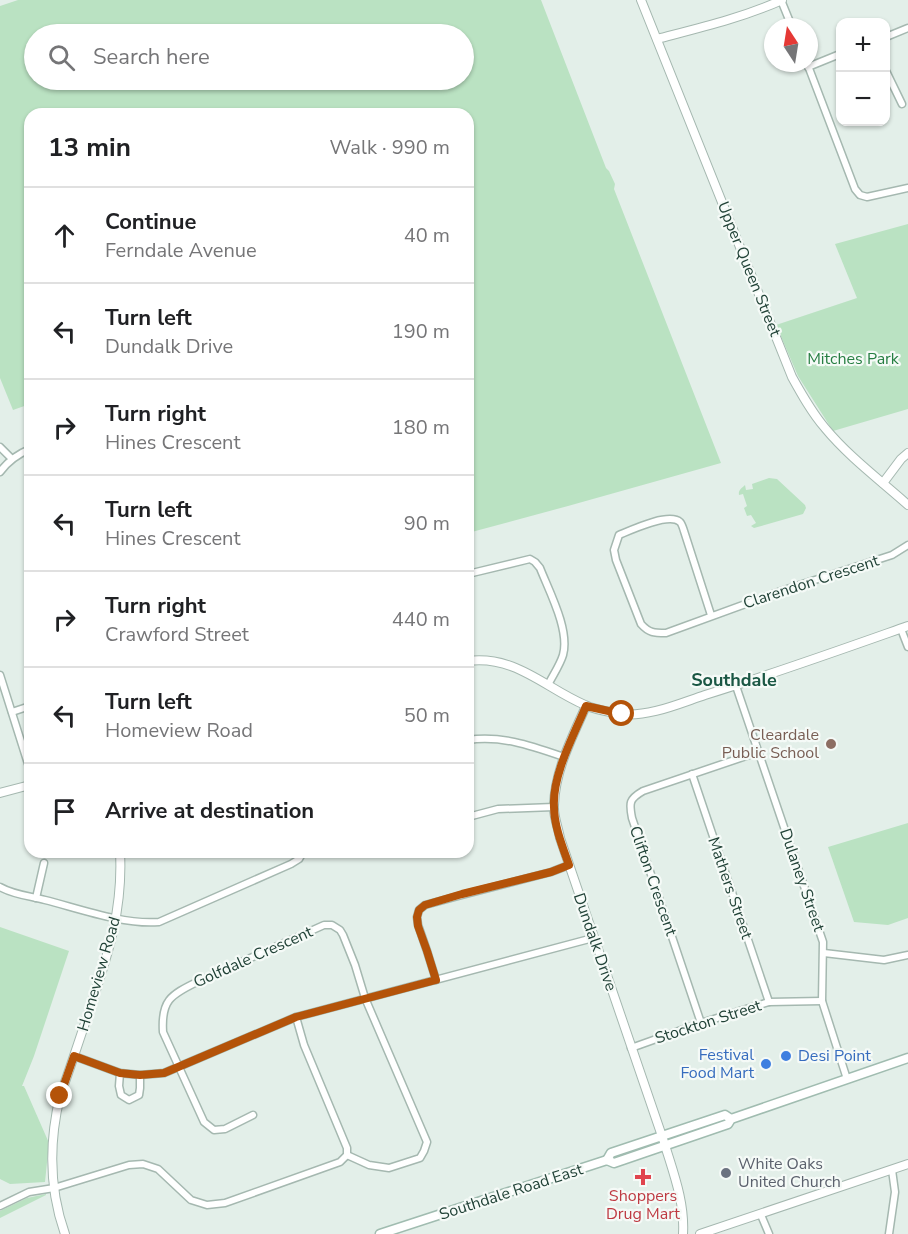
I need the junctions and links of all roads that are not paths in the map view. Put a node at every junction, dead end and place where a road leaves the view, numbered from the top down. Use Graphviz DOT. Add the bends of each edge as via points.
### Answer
graph roads {
  1 [pos="641,0"];
  2 [pos="782,0"];
  3 [pos="789,18"];
  4 [pos="908,28"];
  5 [pos="890,35"];
  6 [pos="657,39"];
  7 [pos="836,55"];
  8 [pos="818,61"];
  9 [pos="810,72"];
  10 [pos="886,72"];
  11 [pos="902,105"];
  12 [pos="908,188"];
  13 [pos="0,447"];
  14 [pos="24,451"];
  15 [pos="908,453"];
  16 [pos="12,459"];
  17 [pos="0,472"];
  18 [pos="884,483"];
  19 [pos="908,505"];
  20 [pos="908,545"];
  21 [pos="474,573"];
  22 [pos="711,615"];
  23 [pos="904,628"];
  24 [pos="908,647"];
  25 [pos="474,660"];
  26 [pos="1,679"];
  27 [pos="548,685"];
  28 [pos="736,686"];
  29 [pos="586,706"];
  30 [pos="24,708"];
  31 [pos="12,712"];
  32 [pos="474,739"];
  33 [pos="24,751"];
  34 [pos="758,752"];
  35 [pos="564,757"];
  36 [pos="692,774"];
  37 [pos="24,787"];
  38 [pos="0,793"];
  39 [pos="554,807"];
  40 [pos="474,815"];
  41 [pos="120,858"];
  42 [pos="300,858"];
  43 [pos="44,863"];
  44 [pos="569,865"];
  45 [pos="0,887"];
  46 [pos="36,898"];
  47 [pos="116,918"];
  48 [pos="593,938"];
  49 [pos="824,953"];
  50 [pos="908,955"];
  51 [pos="436,980"];
  52 [pos="365,998"];
  53 [pos="822,1001"];
  54 [pos="769,1002"];
  55 [pos="296,1017"];
  56 [pos="702,1023"];
  57 [pos="631,1048"];
  58 [pos="74,1056"];
  59 [pos="908,1058"];
  60 [pos="179,1066"];
  61 [pos="120,1073"];
  62 [pos="140,1075"];
  63 [pos="847,1079"];
  64 [pos="253,1115"];
  65 [pos="664,1141"];
  66 [pos="347,1155"];
  67 [pos="908,1164"];
  68 [pos="892,1170"];
  69 [pos="54,1188"];
  70 [pos="0,1206"];
  71 [pos="760,1215"];
  72 [pos="65,1234"];
  73 [pos="380,1234"];
  74 [pos="683,1234"];
  75 [pos="700,1234"];
  76 [pos="769,1234"];
  77 [pos="889,1234"];
  1 -- 6 [label="street, Upper Queen Street"];
  2 -- 3 [label="street"];
  2 -- 6 [label="street" via="729,20"];
  4 -- 5 [label="street"];
  6 -- 18 [label="street, Upper Queen Street" via="792,377 824,428"];
  7 -- 8 [label="street"];
  9 -- 12 [label="street" via="860,195"];
  10 -- 11 [label="street"];
  13 -- 16 [label="street"];
  14 -- 16 [label="street"];
  15 -- 18 [label="street"];
  16 -- 17 [label="street"];
  18 -- 19 [label="street, Upper Queen Street"];
  20 -- 22 [label="street, Clarendon Crescent" via="892,555"];
  21 -- 27 [label="street" via="530,559 540,567 565,644"];
  22 -- 22 [label="street, Clarendon Crescent" via="680,522 662,520 620,535 614,550 616,560 647,631 666,633"];
  23 -- 24 [label="street"];
  23 -- 28 [label="street"];
  25 -- 27 [label="street" via="506,663"];
  26 -- 31 [label="street"];
  27 -- 29 [label="street"];
  28 -- 29 [label="street" via="649,712 622,714"];
  28 -- 34 [label="street, Dulaney Street"];
  29 -- 35 [label="street, Dundalk Drive"];
  30 -- 31 [label="street"];
  31 -- 33 [label="street"];
  32 -- 35 [label="street" via="516,742"];
  34 -- 36 [label="street, Clifton Crescent"];
  34 -- 49 [label="street, Dulaney Street"];
  35 -- 39 [label="street, Dundalk Drive"];
  36 -- 54 [label="street, Mathers Street"];
  36 -- 56 [label="street, Clifton Crescent" via="643,791 633,797 630,806"];
  37 -- 38 [label="street"];
  39 -- 40 [label="street" via="498,809"];
  39 -- 44 [label="street, Dundalk Drive"];
  41 -- 47 [label="street, Homeview Road"];
  42 -- 47 [label="street" via="159,922 144,924"];
  43 -- 46 [label="street"];
  44 -- 48 [label="street, Dundalk Drive"];
  44 -- 51 [label="street" via="425,905 419,910 418,926"];
  45 -- 46 [label="street"];
  46 -- 47 [label="street"];
  47 -- 58 [label="street, Homeview Road" via="108,955"];
  48 -- 51 [label="street"];
  48 -- 57 [label="street, Dundalk Drive"];
  49 -- 50 [label="street" via="884,960"];
  49 -- 53 [label="street, Dulaney Street"];
  51 -- 52 [label="street"];
  52 -- 55 [label="street"];
  52 -- 60 [label="street, Golfdale Crescent" via="343,935 332,925 324,925 178,991 167,1002 162,1017 163,1032"];
  52 -- 66 [label="street, Golfdale Crescent" via="427,1142 420,1158 389,1168 369,1165"];
  53 -- 54 [label="street, Stockton Street"];
  53 -- 63 [label="street, Dulaney Street"];
  54 -- 56 [label="street, Stockton Street"];
  55 -- 60 [label="street"];
  55 -- 66 [label="street" via="304,1046 344,1138"];
  56 -- 57 [label="street, Stockton Street"];
  57 -- 65 [label="street, Dundalk Drive"];
  58 -- 61 [label="street"];
  58 -- 69 [label="street, Homeview Road" via="56,1117"];
  59 -- 63 [label="main road, Southdale Road East"];
  60 -- 62 [label="street" via="164,1073"];
  60 -- 64 [label="street" via="204,1122 214,1130 225,1129"];
  61 -- 62 [label="street"];
  61 -- 62 [label="street" via="121,1095 129,1100 139,1095"];
  63 -- 65 [label="main road, Southdale Road East" via="731,1119 728,1124"];
  65 -- 73 [label="main road, Southdale Road East" via="614,1163 608,1160"];
  65 -- 74 [label="street, Dundalk Drive" via="679,1188"];
  66 -- 69 [label="street" via="340,1162 225,1203 207,1205 191,1200 158,1170 143,1164"];
  67 -- 68 [label="street"];
  68 -- 71 [label="street"];
  68 -- 77 [label="street" via="895,1192"];
  69 -- 70 [label="street" via="29,1192"];
  69 -- 72 [label="street, Homeview Road"];
  71 -- 75 [label="street"];
  71 -- 76 [label="street"];
}
